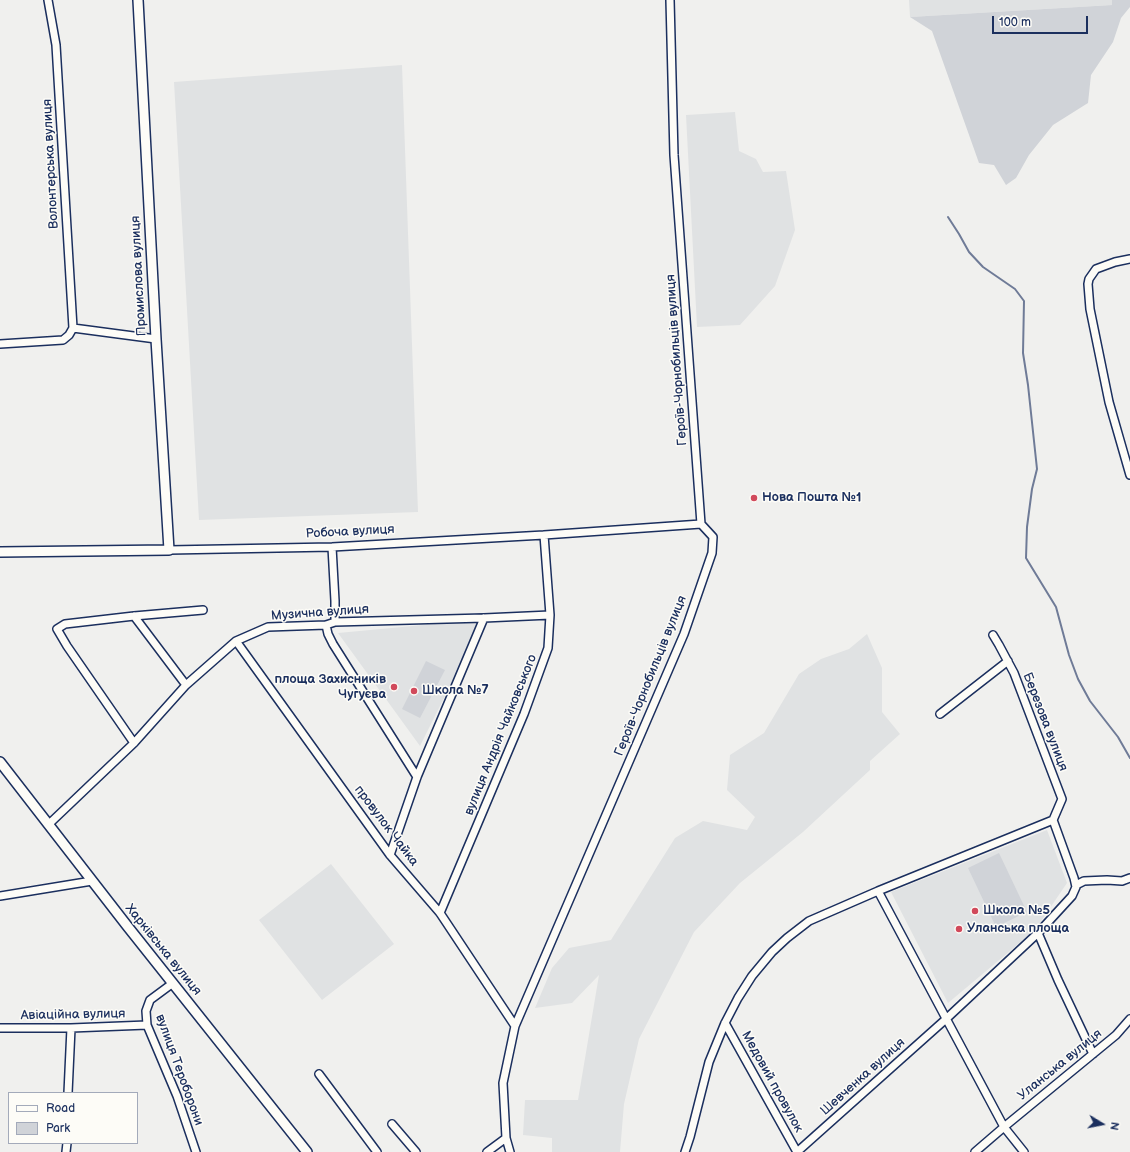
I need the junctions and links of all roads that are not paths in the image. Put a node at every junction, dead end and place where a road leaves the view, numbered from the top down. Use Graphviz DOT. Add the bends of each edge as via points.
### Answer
graph roads {
  1 [pos="48,0"];
  2 [pos="138,0"];
  3 [pos="670,0"];
  4 [pos="1130,259"];
  5 [pos="73,328"];
  6 [pos="156,339"];
  7 [pos="0,344"];
  8 [pos="1130,475"];
  9 [pos="701,524"];
  10 [pos="544,535"];
  11 [pos="332,547"];
  12 [pos="169,550"];
  13 [pos="0,552"];
  14 [pos="203,610"];
  15 [pos="550,615"];
  16 [pos="134,616"];
  17 [pos="484,618"];
  18 [pos="335,622"];
  19 [pos="326,624"];
  20 [pos="992,635"];
  21 [pos="236,641"];
  22 [pos="1008,661"];
  23 [pos="186,685"];
  24 [pos="940,714"];
  25 [pos="134,743"];
  26 [pos="0,762"];
  27 [pos="417,777"];
  28 [pos="1053,820"];
  29 [pos="49,824"];
  30 [pos="390,855"];
  31 [pos="1130,878"];
  32 [pos="92,881"];
  33 [pos="1076,885"];
  34 [pos="878,891"];
  35 [pos="0,896"];
  36 [pos="440,913"];
  37 [pos="1038,933"];
  38 [pos="173,983"];
  39 [pos="946,1019"];
  40 [pos="1130,1019"];
  41 [pos="725,1023"];
  42 [pos="148,1025"];
  43 [pos="515,1026"];
  44 [pos="0,1028"];
  45 [pos="71,1028"];
  46 [pos="1093,1054"];
  47 [pos="319,1074"];
  48 [pos="68,1092"];
  49 [pos="392,1124"];
  50 [pos="1004,1127"];
  51 [pos="506,1138"];
  52 [pos="196,1152"];
  53 [pos="307,1152"];
  54 [pos="377,1152"];
  55 [pos="416,1152"];
  56 [pos="487,1152"];
  57 [pos="510,1152"];
  58 [pos="685,1152"];
  59 [pos="797,1152"];
  60 [pos="974,1152"];
  61 [pos="1024,1152"];
  1 -- 5 [label="street, Волонтерська вулиця" via="56,45"];
  2 -- 6 [label="street, Промислова вулиця"];
  3 -- 9 [label="street, Героїв-Чорнобильців вулиця" via="674,155"];
  4 -- 8 [label="street" via="1096,269 1088,279 1090,309 1109,402"];
  5 -- 6 [label="street"];
  5 -- 7 [label="street" via="63,340"];
  6 -- 12 [label="street, Промислова вулиця"];
  9 -- 10 [label="street, Робоча вулиця"];
  9 -- 43 [label="street, Героїв-Чорнобильців вулиця" via="713,538 712,553 684,634"];
  10 -- 11 [label="street, Робоча вулиця"];
  10 -- 15 [label="street, вулиця Андрія Чайковського"];
  11 -- 12 [label="street, Робоча вулиця"];
  11 -- 18 [label="street"];
  12 -- 13 [label="street, Робоча вулиця"];
  14 -- 16 [label="street"];
  15 -- 17 [label="street, Музична вулиця"];
  15 -- 36 [label="street, вулиця Андрія Чайковського" via="548,648 524,714"];
  16 -- 23 [label="street"];
  16 -- 25 [label="street" via="65,624 57,629"];
  17 -- 18 [label="street, Музична вулиця"];
  17 -- 27 [label="street"];
  18 -- 19 [label="street, Музична вулиця"];
  19 -- 21 [label="street, Музична вулиця" via="268,627"];
  19 -- 27 [label="street" via="333,644"];
  20 -- 22 [label="street, Березова вулиця"];
  21 -- 23 [label="street, Музична вулиця"];
  21 -- 30 [label="street, провулок Чайка"];
  22 -- 24 [label="street"];
  22 -- 28 [label="street, Березова вулиця" via="1062,799"];
  23 -- 25 [label="street, Музична вулиця"];
  25 -- 29 [label="street, Музична вулиця"];
  26 -- 29 [label="street, Харківська вулиця"];
  27 -- 30 [label="street"];
  28 -- 33 [label="street"];
  28 -- 34 [label="street"];
  29 -- 32 [label="street, Харківська вулиця"];
  30 -- 36 [label="street, провулок Чайка"];
  31 -- 33 [label="street" via="1122,881 1084,881"];
  32 -- 35 [label="street"];
  32 -- 38 [label="street, Харківська вулиця"];
  33 -- 37 [label="street" via="1072,896"];
  34 -- 39 [label="street"];
  34 -- 41 [label="street" via="809,921 788,938 752,976"];
  36 -- 43 [label="street, провулок Чайка"];
  37 -- 39 [label="street"];
  37 -- 46 [label="street"];
  38 -- 42 [label="street, вулиця Тероборони" via="150,1000 146,1011"];
  38 -- 53 [label="street, Харківська вулиця"];
  39 -- 50 [label="street"];
  39 -- 59 [label="street, Шевченка вулиця"];
  40 -- 46 [label="street, Уланська вулиця" via="1116,1035"];
  41 -- 58 [label="street" via="709,1062"];
  41 -- 59 [label="street, Медовий провулок"];
  42 -- 45 [label="street, Авіаційна вулиця"];
  42 -- 52 [label="street, вулиця Тероборони" via="177,1096"];
  43 -- 51 [label="street, Героїв-Чорнобильців вулиця" via="503,1083"];
  44 -- 45 [label="street, Авіаційна вулиця"];
  45 -- 48 [label="street"];
  46 -- 50 [label="street, Уланська вулиця"];
  47 -- 54 [label="street"];
  49 -- 55 [label="street"];
  50 -- 60 [label="street, Уланська вулиця"];
  50 -- 61 [label="street"];
  51 -- 56 [label="street"];
  51 -- 57 [label="street, Героїв-Чорнобильців вулиця"];
}
